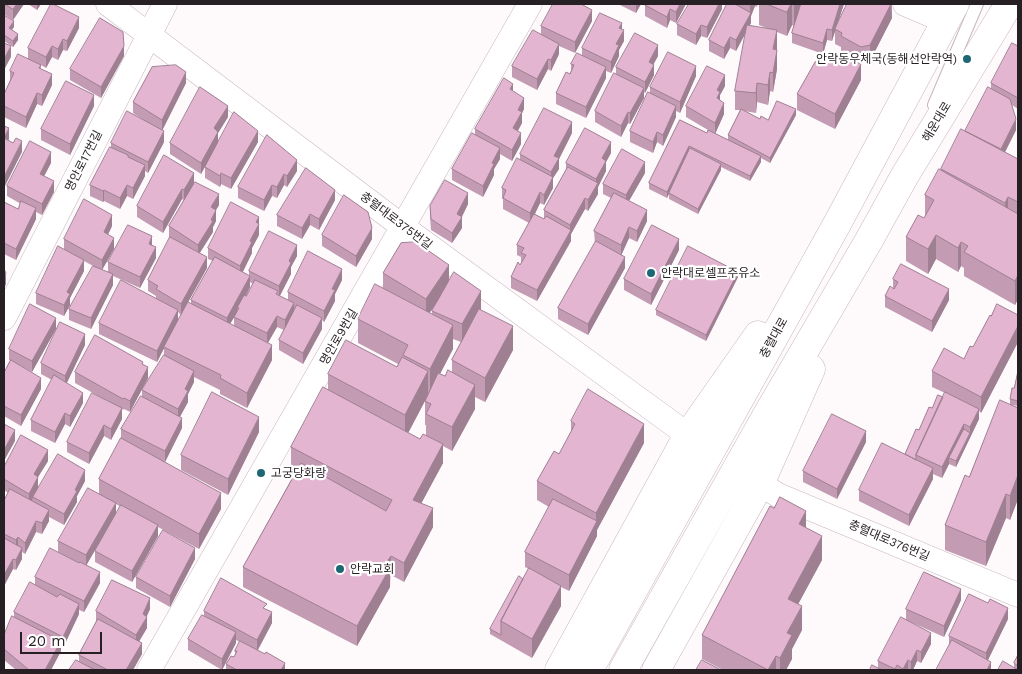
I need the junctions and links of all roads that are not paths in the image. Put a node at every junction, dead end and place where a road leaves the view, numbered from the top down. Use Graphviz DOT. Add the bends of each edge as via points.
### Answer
graph roads {
  1 [pos="108,4"];
  2 [pos="164,4"];
  3 [pos="530,4"];
  4 [pos="905,4"];
  5 [pos="978,4"];
  6 [pos="1009,4"];
  7 [pos="950,13"];
  8 [pos="149,34"];
  9 [pos="904,176"];
  10 [pos="837,224"];
  11 [pos="403,227"];
  12 [pos="868,242"];
  13 [pos="4,318"];
  14 [pos="688,435"];
  15 [pos="760,484"];
  16 [pos="1018,595"];
  17 [pos="149,670"];
  18 [pos="559,670"];
  19 [pos="589,670"];
  20 [pos="623,670"];
  21 [pos="656,670"];
  1 -- 8 [label="street, 충렬대로375번길"];
  2 -- 8 [label="street, 명안로17번길"];
  3 -- 11 [label="street, 명안로9번길"];
  4 -- 7 [label="street"];
  5 -- 9 [label="lane"];
  6 -- 9 [label="main road, 해운대로"];
  7 -- 10 [label="main road, 충렬대로"];
  8 -- 11 [label="street, 충렬대로375번길"];
  8 -- 13 [label="street, 명안로17번길"];
  9 -- 12 [label="main road, 해운대로"];
  10 -- 14 [label="main road"];
  10 -- 19 [label="main road, 충렬대로"];
  11 -- 14 [label="street, 충렬대로375번길"];
  11 -- 17 [label="street, 명안로9번길"];
  12 -- 15 [label="main road"];
  12 -- 20 [label="main road"];
  14 -- 18 [label="main road"];
  15 -- 16 [label="street, 충렬대로376번길"];
  15 -- 21 [label="main road"];
}
